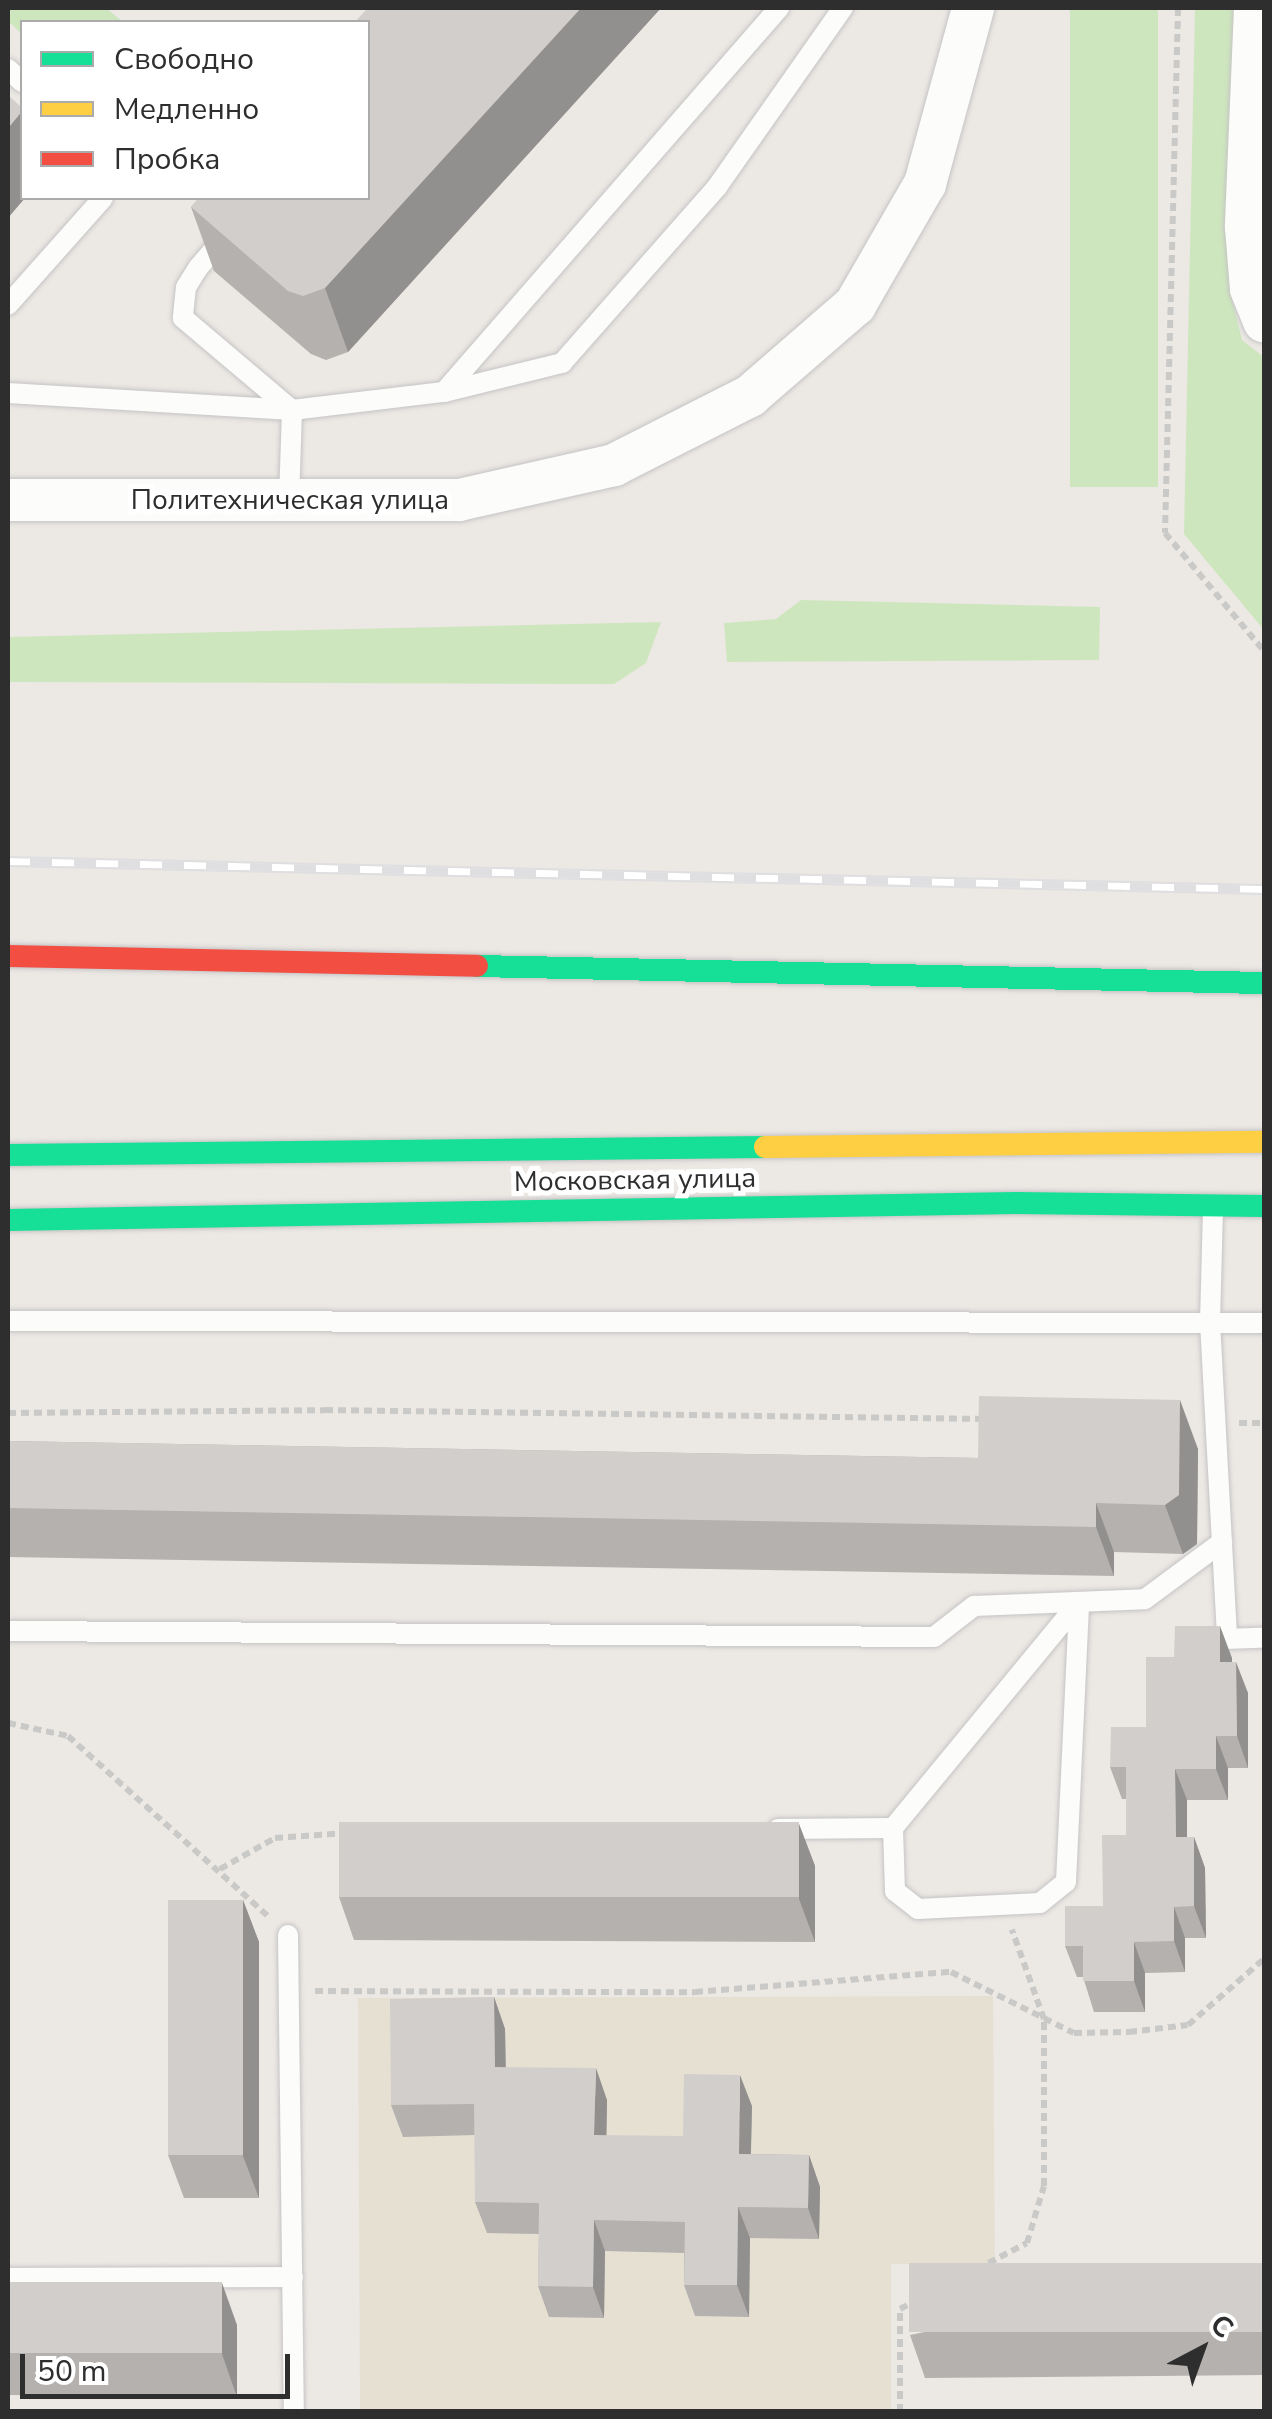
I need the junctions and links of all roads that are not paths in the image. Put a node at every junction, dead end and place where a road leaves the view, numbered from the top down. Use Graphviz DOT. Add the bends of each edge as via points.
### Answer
graph roads {
  1 [pos="779,8"];
  2 [pos="843,8"];
  3 [pos="974,8"];
  4 [pos="1255,8"];
  5 [pos="101,200"];
  6 [pos="245,206"];
  7 [pos="8,305"];
  8 [pos="1264,321"];
  9 [pos="444,392"];
  10 [pos="8,393"];
  11 [pos="292,410"];
  12 [pos="8,500"];
  13 [pos="289,500"];
  14 [pos="8,956"];
  15 [pos="1264,983"];
  16 [pos="1264,1142"];
  17 [pos="8,1155"];
  18 [pos="1213,1206"];
  19 [pos="1264,1206"];
  20 [pos="8,1220"];
  21 [pos="8,1321"];
  22 [pos="1210,1322"];
  23 [pos="1264,1322"];
  24 [pos="1222,1542"];
  25 [pos="1078,1602"];
  26 [pos="8,1631"];
  27 [pos="1264,1638"];
  28 [pos="893,1828"];
  29 [pos="753,1829"];
  30 [pos="288,1935"];
  31 [pos="292,2277"];
  32 [pos="8,2278"];
  33 [pos="294,2412"];
  1 -- 9 [label="lane"];
  2 -- 9 [label="lane" via="716,187 562,363"];
  3 -- 13 [label="street, Политехническая улица" via="915,202 855,305 750,396 614,465 517,487 459,500"];
  4 -- 8 [label="street" via="1246,227 1251,289"];
  5 -- 7 [label="lane"];
  6 -- 11 [label="lane" via="186,287 183,318"];
  9 -- 11 [label="lane"];
  10 -- 11 [label="lane"];
  11 -- 13 [label="lane"];
  12 -- 13 [label="street, Политехническая улица"];
  14 -- 15 [label="main road"];
  16 -- 17 [label="main road, Московская улица"];
  18 -- 19 [label="main road, Московская улица"];
  18 -- 20 [label="main road, Московская улица" via="1016,1203"];
  18 -- 22 [label="lane"];
  21 -- 22 [label="lane"];
  22 -- 23 [label="lane"];
  22 -- 24 [label="lane"];
  24 -- 25 [label="lane" via="1146,1599"];
  24 -- 27 [label="lane" via="1227,1639"];
  25 -- 26 [label="lane" via="974,1606 934,1637"];
  25 -- 28 [label="lane"];
  25 -- 28 [label="lane" via="1066,1882 1040,1903 918,1909 895,1891"];
  28 -- 29 [label="lane"];
  30 -- 31 [label="lane"];
  31 -- 32 [label="lane"];
  31 -- 33 [label="lane"];
}
